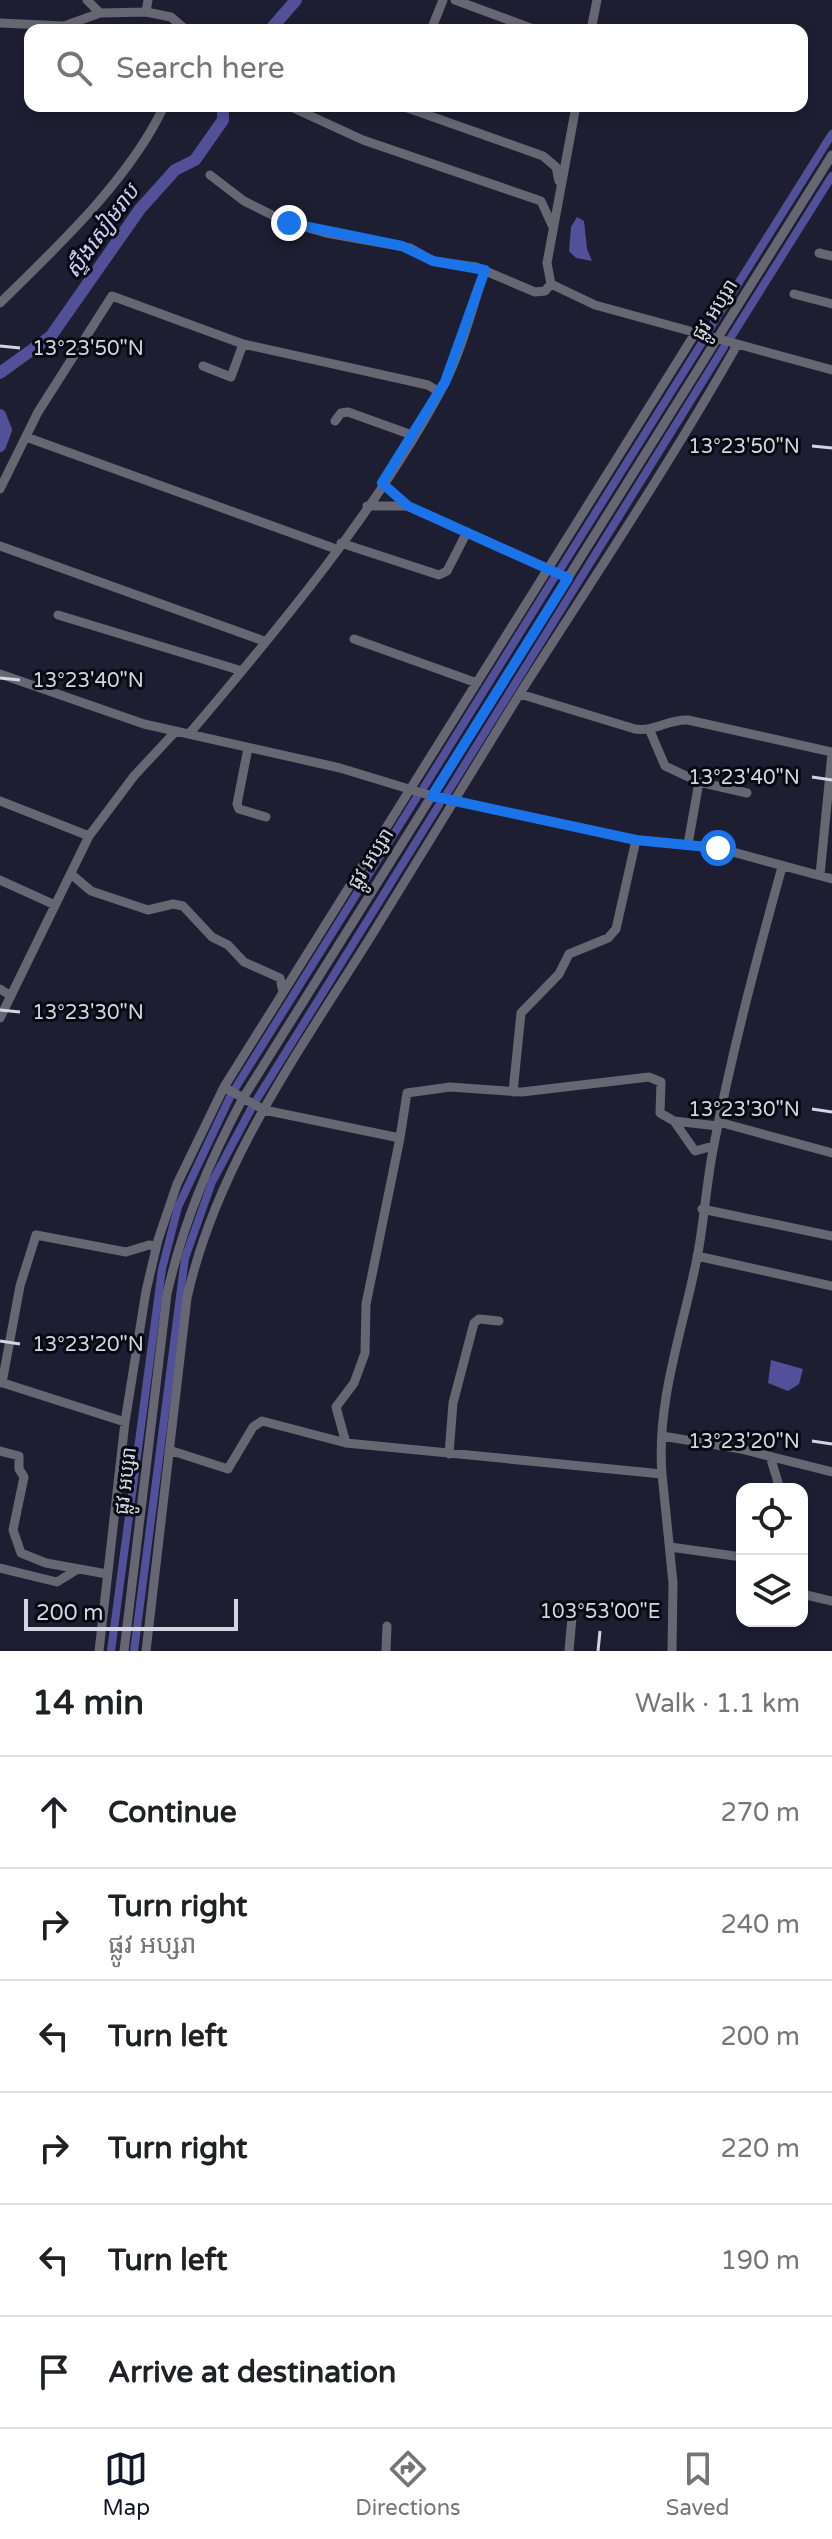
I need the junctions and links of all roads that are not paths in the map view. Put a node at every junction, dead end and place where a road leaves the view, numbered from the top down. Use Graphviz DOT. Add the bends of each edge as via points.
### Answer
graph roads {
  1 [pos="87,0"];
  2 [pos="148,0"];
  3 [pos="443,0"];
  4 [pos="455,0"];
  5 [pos="597,0"];
  6 [pos="146,12"];
  7 [pos="100,13"];
  8 [pos="0,23"];
  9 [pos="24,24"];
  10 [pos="70,24"];
  11 [pos="179,24"];
  12 [pos="433,24"];
  13 [pos="520,24"];
  14 [pos="592,24"];
  15 [pos="161,112"];
  16 [pos="303,112"];
  17 [pos="419,112"];
  18 [pos="575,112"];
  19 [pos="832,155"];
  20 [pos="210,175"];
  21 [pos="561,189"];
  22 [pos="553,227"];
  23 [pos="819,253"];
  24 [pos="832,256"];
  25 [pos="485,270"];
  26 [pos="551,284"];
  27 [pos="794,294"];
  28 [pos="0,303"];
  29 [pos="832,304"];
  30 [pos="696,332"];
  31 [pos="717,339"];
  32 [pos="243,344"];
  33 [pos="737,345"];
  34 [pos="203,366"];
  35 [pos="832,370"];
  36 [pos="439,392"];
  37 [pos="335,421"];
  38 [pos="412,435"];
  39 [pos="26,437"];
  40 [pos="382,483"];
  41 [pos="0,489"];
  42 [pos="367,506"];
  43 [pos="408,506"];
  44 [pos="467,532"];
  45 [pos="0,546"];
  46 [pos="338,546"];
  47 [pos="548,569"];
  48 [pos="568,578"];
  49 [pos="58,615"];
  50 [pos="354,639"];
  51 [pos="264,641"];
  52 [pos="242,671"];
  53 [pos="0,674"];
  54 [pos="477,683"];
  55 [pos="520,694"];
  56 [pos="650,731"];
  57 [pos="175,732"];
  58 [pos="189,734"];
  59 [pos="248,748"];
  60 [pos="832,753"];
  61 [pos="699,782"];
  62 [pos="411,788"];
  63 [pos="747,793"];
  64 [pos="432,796"];
  65 [pos="455,800"];
  66 [pos="0,801"];
  67 [pos="266,817"];
  68 [pos="89,836"];
  69 [pos="636,840"];
  70 [pos="688,844"];
  71 [pos="782,867"];
  72 [pos="71,874"];
  73 [pos="820,875"];
  74 [pos="832,879"];
  75 [pos="0,880"];
  76 [pos="55,905"];
  77 [pos="0,989"];
  78 [pos="283,993"];
  79 [pos="11,996"];
  80 [pos="0,1018"];
  81 [pos="224,1087"];
  82 [pos="513,1092"];
  83 [pos="243,1098"];
  84 [pos="264,1110"];
  85 [pos="674,1121"];
  86 [pos="719,1124"];
  87 [pos="400,1138"];
  88 [pos="713,1146"];
  89 [pos="832,1153"];
  90 [pos="702,1209"];
  91 [pos="832,1236"];
  92 [pos="156,1246"];
  93 [pos="697,1256"];
  94 [pos="832,1286"];
  95 [pos="499,1321"];
  96 [pos="1,1382"];
  97 [pos="125,1422"];
  98 [pos="662,1436"];
  99 [pos="346,1443"];
  100 [pos="169,1450"];
  101 [pos="0,1451"];
  102 [pos="449,1454"];
  103 [pos="770,1456"];
  104 [pos="832,1472"];
  105 [pos="662,1474"];
  106 [pos="778,1483"];
  107 [pos="670,1547"];
  108 [pos="26,1556"];
  109 [pos="736,1556"];
  110 [pos="0,1568"];
  111 [pos="78,1569"];
  112 [pos="107,1574"];
  113 [pos="37,1578"];
  114 [pos="808,1595"];
  115 [pos="832,1601"];
  116 [pos="558,1607"];
  117 [pos="387,1626"];
  118 [pos="99,1651"];
  119 [pos="124,1651"];
  120 [pos="146,1651"];
  121 [pos="386,1651"];
  122 [pos="569,1651"];
  123 [pos="672,1651"];
  1 -- 7 [label="street"];
  2 -- 6 [label="street"];
  3 -- 12 [label="street"];
  4 -- 13 [label="street"];
  5 -- 14 [label="street"];
  6 -- 7 [label="street"];
  6 -- 11 [label="street"];
  7 -- 10 [label="street"];
  8 -- 9 [label="street"];
  15 -- 28 [label="street" via="151,132 66,237"];
  16 -- 22 [label="street" via="377,145 541,201"];
  17 -- 21 [label="street" via="543,156 556,167"];
  18 -- 21 [label="street"];
  19 -- 31 [label="street, ផ្លូវ អប្សរា"];
  20 -- 25 [label="street" via="244,201 289,223"];
  21 -- 22 [label="street"];
  22 -- 26 [label="street" via="546,269"];
  23 -- 24 [label="street"];
  25 -- 26 [label="street" via="535,292"];
  25 -- 36 [label="street"];
  26 -- 30 [label="street" via="595,305"];
  27 -- 29 [label="street"];
  30 -- 31 [label="street"];
  30 -- 47 [label="street"];
  31 -- 33 [label="street"];
  31 -- 48 [label="street, ផ្លូវ អប្សរា"];
  32 -- 34 [label="street" via="231,377"];
  32 -- 36 [label="street" via="428,385"];
  32 -- 39 [label="street" via="112,296"];
  33 -- 35 [label="street"];
  33 -- 55 [label="street" via="610,558"];
  36 -- 38 [label="street"];
  37 -- 38 [label="street" via="348,412"];
  38 -- 40 [label="street"];
  39 -- 41 [label="street"];
  39 -- 46 [label="street"];
  40 -- 42 [label="street"];
  40 -- 43 [label="street"];
  42 -- 43 [label="street"];
  42 -- 46 [label="street"];
  43 -- 44 [label="street"];
  44 -- 46 [label="street" via="447,571 439,575"];
  44 -- 47 [label="street"];
  45 -- 51 [label="street"];
  46 -- 51 [label="street"];
  47 -- 48 [label="street"];
  47 -- 54 [label="street"];
  48 -- 64 [label="street, ផ្លូវ អប្សរា"];
  49 -- 52 [label="street"];
  50 -- 54 [label="street"];
  51 -- 52 [label="street"];
  52 -- 58 [label="street"];
  53 -- 57 [label="street"];
  54 -- 62 [label="street"];
  55 -- 56 [label="street"];
  55 -- 65 [label="street"];
  56 -- 60 [label="street" via="688,720"];
  56 -- 61 [label="street" via="665,766"];
  57 -- 58 [label="street"];
  57 -- 68 [label="street"];
  58 -- 59 [label="street"];
  59 -- 62 [label="street"];
  59 -- 67 [label="street" via="237,804"];
  60 -- 73 [label="street"];
  61 -- 63 [label="street"];
  61 -- 70 [label="street"];
  62 -- 64 [label="street"];
  62 -- 78 [label="street"];
  64 -- 65 [label="street"];
  64 -- 83 [label="street, ផ្លូវ អប្សរា"];
  65 -- 69 [label="street"];
  65 -- 84 [label="street"];
  66 -- 68 [label="street"];
  68 -- 72 [label="street"];
  69 -- 70 [label="street"];
  69 -- 82 [label="street" via="616,929 608,938 569,954 559,974 521,1013"];
  70 -- 71 [label="street"];
  71 -- 73 [label="street"];
  71 -- 86 [label="street"];
  72 -- 76 [label="street"];
  72 -- 78 [label="street" via="91,891 148,910 183,906 244,962 280,978"];
  73 -- 74 [label="street"];
  75 -- 76 [label="street"];
  76 -- 79 [label="street"];
  77 -- 79 [label="street"];
  78 -- 81 [label="street"];
  79 -- 80 [label="street"];
  81 -- 83 [label="street"];
  81 -- 92 [label="street" via="177,1184"];
  82 -- 85 [label="street" via="654,1078 661,1085 660,1113"];
  82 -- 87 [label="street" via="450,1087 407,1093"];
  83 -- 84 [label="street"];
  83 -- 119 [label="street, ផ្លូវ អប្សរា" via="196,1192 167,1294"];
  84 -- 87 [label="street"];
  84 -- 100 [label="street" via="197,1251"];
  85 -- 86 [label="street"];
  85 -- 88 [label="street" via="695,1151"];
  86 -- 88 [label="street"];
  86 -- 89 [label="street"];
  87 -- 99 [label="street" via="366,1304 365,1353 354,1383 336,1407"];
  88 -- 90 [label="street"];
  90 -- 91 [label="street"];
  90 -- 93 [label="street"];
  92 -- 96 [label="street" via="126,1252 36,1235"];
  92 -- 97 [label="street"];
  93 -- 94 [label="street"];
  93 -- 98 [label="street"];
  95 -- 102 [label="street" via="474,1323 453,1403"];
  96 -- 97 [label="street"];
  97 -- 112 [label="street"];
  98 -- 103 [label="street"];
  98 -- 105 [label="street"];
  99 -- 100 [label="street" via="262,1421 228,1469"];
  99 -- 102 [label="street"];
  100 -- 120 [label="street"];
  101 -- 108 [label="street" via="19,1456 24,1477 13,1530"];
  102 -- 105 [label="street"];
  103 -- 104 [label="street"];
  103 -- 106 [label="street"];
  105 -- 107 [label="street"];
  107 -- 109 [label="street"];
  107 -- 123 [label="street"];
  108 -- 111 [label="street"];
  108 -- 113 [label="street"];
  110 -- 113 [label="street"];
  111 -- 112 [label="street"];
  111 -- 113 [label="street" via="57,1582"];
  112 -- 118 [label="street"];
  114 -- 115 [label="street"];
  116 -- 122 [label="street" via="572,1617"];
  117 -- 121 [label="street"];
}
